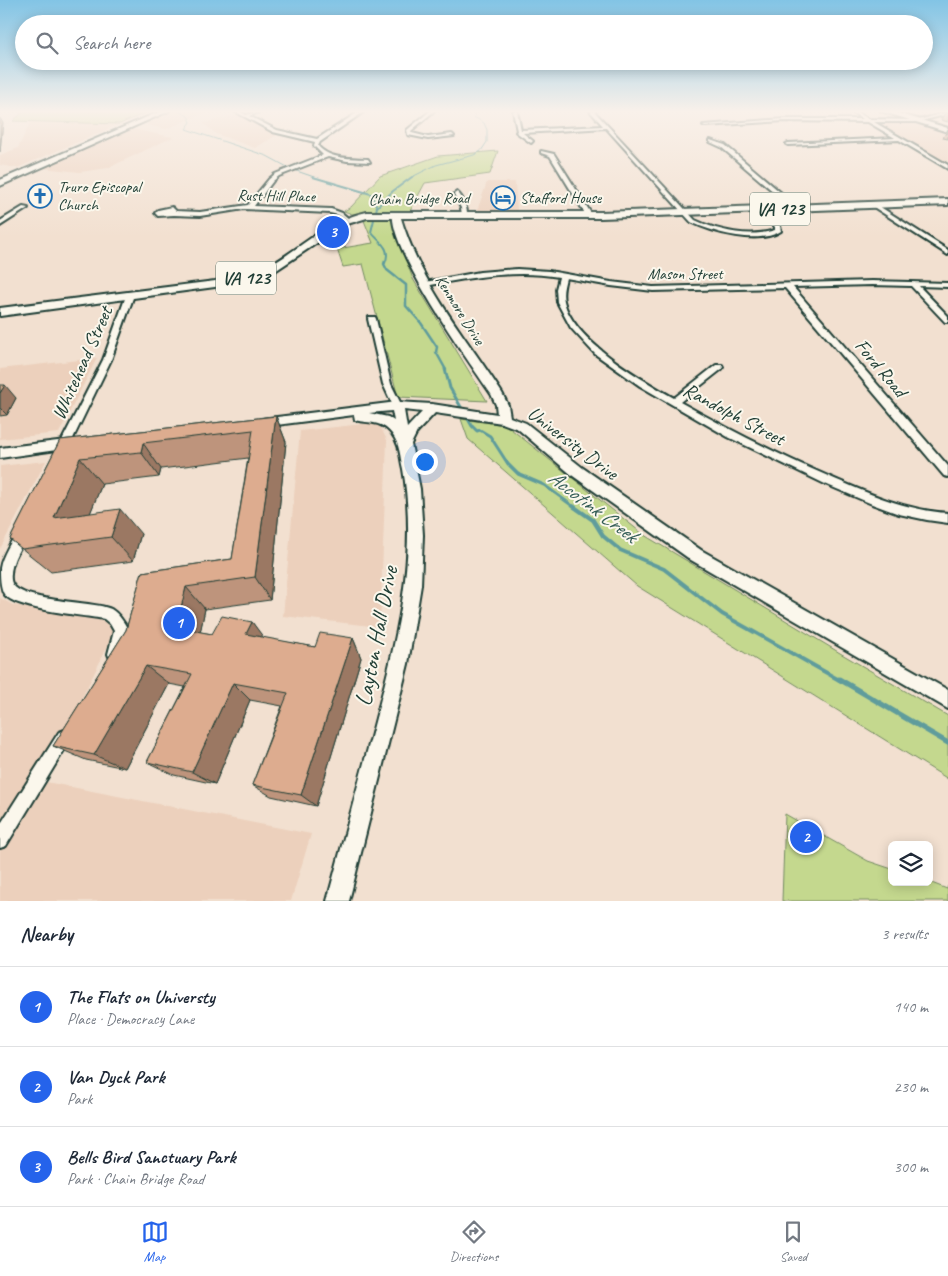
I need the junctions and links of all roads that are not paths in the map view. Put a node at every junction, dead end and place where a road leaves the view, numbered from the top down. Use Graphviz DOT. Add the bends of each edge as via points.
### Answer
graph roads {
  1 [pos="62,153"];
  2 [pos="65,153"];
  3 [pos="324,153"];
  4 [pos="547,153"];
  5 [pos="631,153"];
  6 [pos="731,153"];
  7 [pos="924,153"];
  8 [pos="328,155"];
  9 [pos="368,161"];
  10 [pos="948,167"];
  11 [pos="0,178"];
  12 [pos="0,184"];
  13 [pos="457,194"];
  14 [pos="948,202"];
  15 [pos="874,206"];
  16 [pos="250,207"];
  17 [pos="25,208"];
  18 [pos="797,209"];
  19 [pos="764,210"];
  20 [pos="174,213"];
  21 [pos="686,213"];
  22 [pos="391,215"];
  23 [pos="448,215"];
  24 [pos="465,215"];
  25 [pos="589,215"];
  26 [pos="346,219"];
  27 [pos="0,224"];
  28 [pos="400,231"];
  29 [pos="948,253"];
  30 [pos="563,275"];
  31 [pos="425,284"];
  32 [pos="913,284"];
  33 [pos="788,286"];
  34 [pos="948,286"];
  35 [pos="130,295"];
  36 [pos="0,312"];
  37 [pos="372,319"];
  38 [pos="948,320"];
  39 [pos="719,367"];
  40 [pos="674,402"];
  41 [pos="397,406"];
  42 [pos="436,408"];
  43 [pos="324,416"];
  44 [pos="504,419"];
  45 [pos="248,424"];
  46 [pos="84,443"];
  47 [pos="405,443"];
  48 [pos="64,445"];
  49 [pos="0,453"];
  50 [pos="56,461"];
  51 [pos="948,474"];
  52 [pos="948,518"];
  53 [pos="29,519"];
  54 [pos="107,666"];
  55 [pos="948,700"];
  56 [pos="71,725"];
  57 [pos="0,840"];
  58 [pos="338,901"];
  1 -- 11 [label="main road"];
  2 -- 12 [label="main road"];
  3 -- 8 [label="street"];
  4 -- 25 [label="street" via="552,155"];
  5 -- 21 [label="street"];
  6 -- 18 [label="street"];
  7 -- 10 [label="street"];
  8 -- 9 [label="street"];
  8 -- 16 [label="street" via="271,180"];
  13 -- 24 [label="street"];
  14 -- 15 [label="main road, Chain Bridge Road / VA 123"];
  15 -- 18 [label="main road, Chain Bridge Road / VA 123"];
  15 -- 29 [label="street"];
  16 -- 20 [label="street, Rust Hill Place" via="194,214"];
  16 -- 26 [label="street, Rust Hill Place" via="326,210"];
  17 -- 27 [label="street"];
  18 -- 19 [label="main road, Chain Bridge Road / VA 123"];
  19 -- 21 [label="main road, Chain Bridge Road / VA 123"];
  19 -- 21 [label="street" via="778,231 727,232 704,226"];
  21 -- 25 [label="main road, Chain Bridge Road / VA 123"];
  22 -- 23 [label="main road, Chain Bridge Road / VA 123"];
  22 -- 26 [label="main road, Chain Bridge Road / VA 123"];
  22 -- 28 [label="street, Kenmore Drive"];
  23 -- 24 [label="main road, Chain Bridge Road / VA 123"];
  23 -- 28 [label="main road" via="412,220 403,224"];
  24 -- 25 [label="main road, Chain Bridge Road / VA 123"];
  26 -- 35 [label="main road, Chain Bridge Road / VA 123" via="279,264 252,276"];
  28 -- 31 [label="street, Kenmore Drive"];
  30 -- 31 [label="street, Mason Street" via="503,272"];
  30 -- 33 [label="street, Mason Street" via="653,289"];
  30 -- 40 [label="street, Randolph Street" via="559,300 573,326 608,360"];
  31 -- 44 [label="street, Kenmore Drive" via="496,393"];
  32 -- 33 [label="street, Mason Street"];
  32 -- 34 [label="street, Mason Street"];
  32 -- 38 [label="street"];
  33 -- 51 [label="street, Ford Road"];
  35 -- 36 [label="main road, Chain Bridge Road / VA 123"];
  35 -- 48 [label="street, Whitehead Street" via="107,360"];
  37 -- 41 [label="street, Layton Hall Drive" via="387,384"];
  39 -- 40 [label="street"];
  40 -- 52 [label="street, Randolph Street" via="758,449 880,503"];
  41 -- 42 [label="street, University Drive"];
  41 -- 43 [label="street, University Drive"];
  41 -- 47 [label="street, Layton Hall Drive"];
  42 -- 44 [label="street, University Drive"];
  42 -- 47 [label="street" via="413,429"];
  43 -- 45 [label="street, University Drive"];
  43 -- 47 [label="street" via="380,418 392,424"];
  44 -- 55 [label="street, University Drive" via="522,426 578,472 696,554"];
  46 -- 48 [label="street"];
  47 -- 58 [label="street, Layton Hall Drive" via="416,526 413,585 399,664"];
  48 -- 49 [label="street"];
  48 -- 50 [label="street, Whitehead Street"];
  53 -- 54 [label="street" via="6,570 8,590 35,601 102,613 115,620 121,630 117,649"];
  56 -- 57 [label="street"];
}
